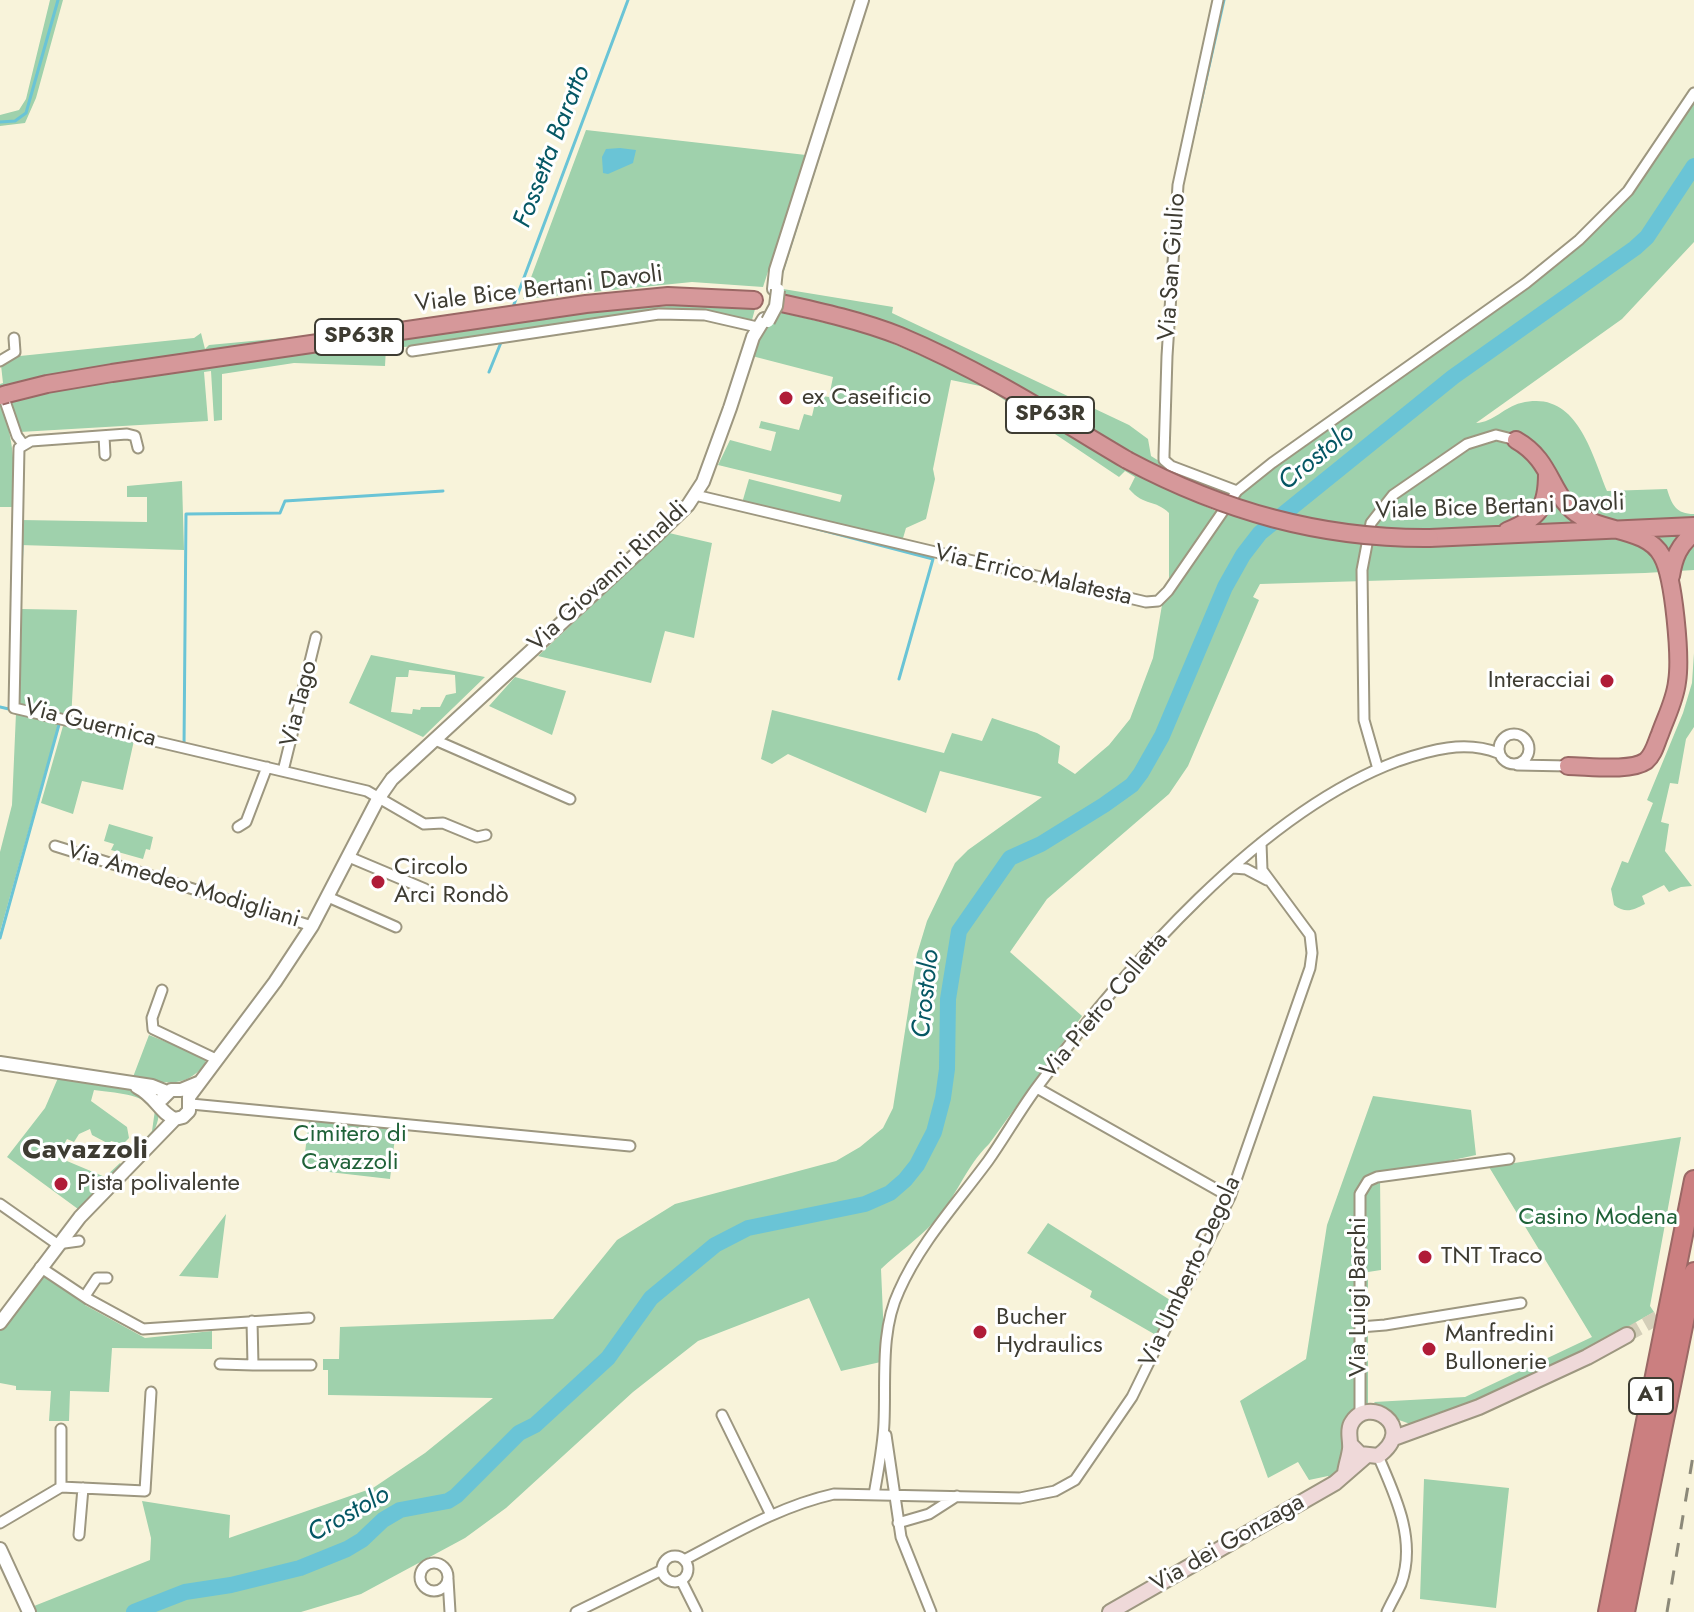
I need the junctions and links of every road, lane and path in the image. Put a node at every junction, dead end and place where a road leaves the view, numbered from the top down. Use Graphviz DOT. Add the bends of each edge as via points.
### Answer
graph roads {
  1 [pos="862,0"];
  2 [pos="1218,0"];
  3 [pos="1694,93"];
  4 [pos="778,294"];
  5 [pos="754,300"];
  6 [pos="760,326"];
  7 [pos="14,338"];
  8 [pos="412,351"];
  9 [pos="0,361"];
  10 [pos="3,398"];
  11 [pos="104,436"];
  12 [pos="1516,440"];
  13 [pos="23,444"];
  14 [pos="138,448"];
  15 [pos="105,455"];
  16 [pos="1547,469"];
  17 [pos="1237,491"];
  18 [pos="695,495"];
  19 [pos="1694,526"];
  20 [pos="1617,530"];
  21 [pos="1694,533"];
  22 [pos="1495,535"];
  23 [pos="1670,581"];
  24 [pos="316,637"];
  25 [pos="435,740"];
  26 [pos="1499,748"];
  27 [pos="1529,750"];
  28 [pos="1517,765"];
  29 [pos="1568,766"];
  30 [pos="267,767"];
  31 [pos="1378,769"];
  32 [pos="283,771"];
  33 [pos="378,799"];
  34 [pos="570,799"];
  35 [pos="238,827"];
  36 [pos="486,835"];
  37 [pos="1261,843"];
  38 [pos="55,846"];
  39 [pos="349,857"];
  40 [pos="1233,868"];
  41 [pos="1273,885"];
  42 [pos="425,889"];
  43 [pos="328,897"];
  44 [pos="312,926"];
  45 [pos="396,927"];
  46 [pos="162,990"];
  47 [pos="216,1059"];
  48 [pos="0,1063"];
  49 [pos="130,1084"];
  50 [pos="1037,1088"];
  51 [pos="167,1092"];
  52 [pos="187,1097"];
  53 [pos="167,1113"];
  54 [pos="630,1146"];
  55 [pos="1509,1159"];
  56 [pos="1694,1180"];
  57 [pos="1230,1197"];
  58 [pos="0,1204"];
  59 [pos="79,1241"];
  60 [pos="57,1244"];
  61 [pos="40,1267"];
  62 [pos="1694,1272"];
  63 [pos="107,1278"];
  64 [pos="85,1296"];
  65 [pos="1521,1303"];
  66 [pos="309,1318"];
  67 [pos="252,1321"];
  68 [pos="0,1323"];
  69 [pos="1360,1327"];
  70 [pos="1627,1335"];
  71 [pos="220,1364"];
  72 [pos="253,1365"];
  73 [pos="311,1365"];
  74 [pos="151,1392"];
  75 [pos="1360,1414"];
  76 [pos="722,1415"];
  77 [pos="1445,1418"];
  78 [pos="1390,1422"];
  79 [pos="884,1426"];
  80 [pos="61,1429"];
  81 [pos="1394,1438"];
  82 [pos="1351,1445"];
  83 [pos="1372,1456"];
  84 [pos="1345,1473"];
  85 [pos="61,1487"];
  86 [pos="83,1488"];
  87 [pos="874,1495"];
  88 [pos="895,1495"];
  89 [pos="957,1496"];
  90 [pos="771,1515"];
  91 [pos="0,1523"];
  92 [pos="898,1523"];
  93 [pos="79,1535"];
  94 [pos="0,1549"];
  95 [pos="684,1560"];
  96 [pos="662,1570"];
  97 [pos="448,1575"];
  98 [pos="681,1580"];
  99 [pos="436,1591"];
  100 [pos="450,1600"];
  101 [pos="29,1612"];
  102 [pos="450,1612"];
  103 [pos="576,1612"];
  104 [pos="697,1612"];
  105 [pos="931,1612"];
  106 [pos="1110,1612"];
  107 [pos="1387,1612"];
  108 [pos="1608,1612"];
  109 [pos="1625,1612"];
  1 -- 4 [label="street, Via Giovanni Rinaldi" via="778,264"];
  2 -- 17 [label="street, Via San Giulio" via="1178,185 1164,460"];
  3 -- 17 [label="street, Via Errico Malatesta" via="1628,191 1579,240"];
  4 -- 6 [label="street, Via Giovanni Rinaldi, bridge"];
  4 -- 22 [label="highway, Viale Bice Bertani Davoli / SP63R, bridge" via="926,348 1127,460 1205,497 1279,522 1345,534"];
  5 -- 10 [label="highway, Viale Bice Bertani Davoli / SP63R" via="653,297 512,315 66,380"];
  6 -- 8 [label="street" via="705,315 649,315"];
  6 -- 18 [label="street, Via Giovanni Rinaldi"];
  7 -- 9 [label="street" via="15,352"];
  10 -- 13 [label="street"];
  11 -- 13 [label="street"];
  11 -- 14 [label="street" via="131,434"];
  11 -- 15 [label="street"];
  12 -- 16 [label="highway"];
  12 -- 31 [label="street" via="1496,435 1467,444 1393,495 1371,523 1362,570 1364,706"];
  13 -- 30 [label="street, Via Guernica" via="18,455 14,708"];
  16 -- 20 [label="highway" via="1570,508"];
  16 -- 22 [label="highway" via="1546,498 1537,514"];
  17 -- 18 [label="street, Via Errico Malatesta" via="1168,591 1158,601 1146,602"];
  18 -- 25 [label="street, Via Giovanni Rinaldi"];
  19 -- 20 [label="highway, Viale Bice Bertani Davoli / SP63R"];
  20 -- 22 [label="highway, Viale Bice Bertani Davoli / SP63R"];
  20 -- 23 [label="highway" via="1653,545"];
  21 -- 23 [label="highway" via="1676,552"];
  23 -- 29 [label="highway" via="1678,678 1652,754 1633,766"];
  24 -- 32 [label="street, Via Tago"];
  25 -- 33 [label="street, Via Giovanni Rinaldi"];
  25 -- 34 [label="street"];
  26 -- 27 [label="street" via="1507,736 1517,734"];
  26 -- 28 [label="street" via="1507,763"];
  26 -- 31 [label="street, Via Pietro Colletta" via="1429,751"];
  27 -- 28 [label="street"];
  27 -- 29 [label="street" via="1546,763"];
  28 -- 29 [label="street"];
  30 -- 32 [label="street, Via Guernica"];
  30 -- 35 [label="street" via="246,822"];
  31 -- 37 [label="street, Via Pietro Colletta"];
  32 -- 33 [label="street, Via Guernica" via="367,791"];
  33 -- 36 [label="street, Via Guernica" via="424,824 443,823 477,837"];
  33 -- 39 [label="street, Via Giovanni Rinaldi"];
  37 -- 40 [label="street, Via Pietro Colletta"];
  37 -- 41 [label="street, Via Umberto Degola" via="1262,870"];
  38 -- 44 [label="street, Via Amedeo Modigliani"];
  39 -- 42 [label="street"];
  39 -- 43 [label="street, Via Giovanni Rinaldi"];
  40 -- 41 [label="street, Via Umberto Degola" via="1255,873"];
  40 -- 50 [label="street, Via Pietro Colletta" via="1165,933"];
  41 -- 57 [label="street, Via Umberto Degola" via="1308,930 1312,958"];
  43 -- 44 [label="street, Via Giovanni Rinaldi"];
  43 -- 45 [label="street"];
  44 -- 47 [label="street, Via Giovanni Rinaldi"];
  46 -- 47 [label="street" via="153,1029"];
  47 -- 52 [label="street, Via Giovanni Rinaldi"];
  48 -- 49 [label="street"];
  49 -- 51 [label="street"];
  49 -- 53 [label="street" via="150,1094"];
  50 -- 57 [label="street"];
  50 -- 79 [label="street, Via Pietro Colletta" via="914,1261 897,1294 886,1351"];
  51 -- 52 [label="street, Via Giovanni Rinaldi"];
  51 -- 53 [label="street, Via Giovanni Rinaldi"];
  52 -- 53 [label="street, Via Giovanni Rinaldi" via="186,1115"];
  52 -- 54 [label="street, Via Giovanni Rinaldi"];
  53 -- 60 [label="street, Via Giovanni Rinaldi" via="158,1137"];
  55 -- 69 [label="street, Via Luigi Barchi" via="1368,1181 1359,1205"];
  56 -- 108 [label="highway, A1"];
  57 -- 89 [label="street, Via Umberto Degola" via="1132,1397 1075,1480 1055,1491 1020,1498"];
  58 -- 60 [label="street"];
  59 -- 60 [label="street"];
  60 -- 61 [label="street, Via Giovanni Rinaldi"];
  61 -- 64 [label="street"];
  61 -- 68 [label="street, Via Giovanni Rinaldi"];
  62 -- 109 [label="highway, A1"];
  63 -- 64 [label="street" via="97,1278"];
  64 -- 67 [label="street" via="143,1329"];
  65 -- 69 [label="street"];
  66 -- 67 [label="street"];
  67 -- 72 [label="street"];
  69 -- 75 [label="street, Via Luigi Barchi"];
  70 -- 77 [label="main road, Via dei Gonzaga" via="1479,1407"];
  71 -- 72 [label="street"];
  72 -- 73 [label="street"];
  74 -- 86 [label="street" via="145,1491"];
  75 -- 78 [label="main road, Via dei Gonzaga" via="1377,1412"];
  75 -- 82 [label="main road" via="1348,1433"];
  76 -- 90 [label="street"];
  77 -- 78 [label="main road, Via dei Gonzaga" via="1413,1425"];
  77 -- 81 [label="main road, Via dei Gonzaga"];
  78 -- 81 [label="main road"];
  79 -- 87 [label="street, Via Pietro Colletta"];
  79 -- 88 [label="street, Via Pietro Colletta"];
  80 -- 85 [label="street"];
  81 -- 83 [label="main road, Via dei Gonzaga"];
  82 -- 83 [label="main road"];
  82 -- 84 [label="main road"];
  83 -- 84 [label="main road, Via dei Gonzaga"];
  83 -- 107 [label="street" via="1397,1501 1405,1539 1401,1583"];
  84 -- 106 [label="main road, Via dei Gonzaga"];
  85 -- 86 [label="street"];
  85 -- 91 [label="street"];
  86 -- 93 [label="street"];
  87 -- 88 [label="street, Via Umberto Degola"];
  87 -- 90 [label="street, Via Umberto Degola" via="834,1494"];
  88 -- 89 [label="street, Via Umberto Degola"];
  88 -- 92 [label="street, Via Pietro Colletta"];
  89 -- 92 [label="street" via="943,1508"];
  90 -- 95 [label="street, Via Umberto Degola"];
  92 -- 105 [label="street, Via Pietro Colletta"];
  94 -- 101 [label="street"];
  95 -- 96 [label="street" via="672,1557"];
  95 -- 98 [label="street" via="688,1571"];
  96 -- 98 [label="street" via="669,1580"];
  96 -- 103 [label="street"];
  97 -- 99 [label="street"];
  97 -- 99 [label="street" via="440,1564 423,1568 423,1586"];
  97 -- 100 [label="street"];
  98 -- 104 [label="street"];
  99 -- 100 [label="street"];
  100 -- 102 [label="street"];
}
